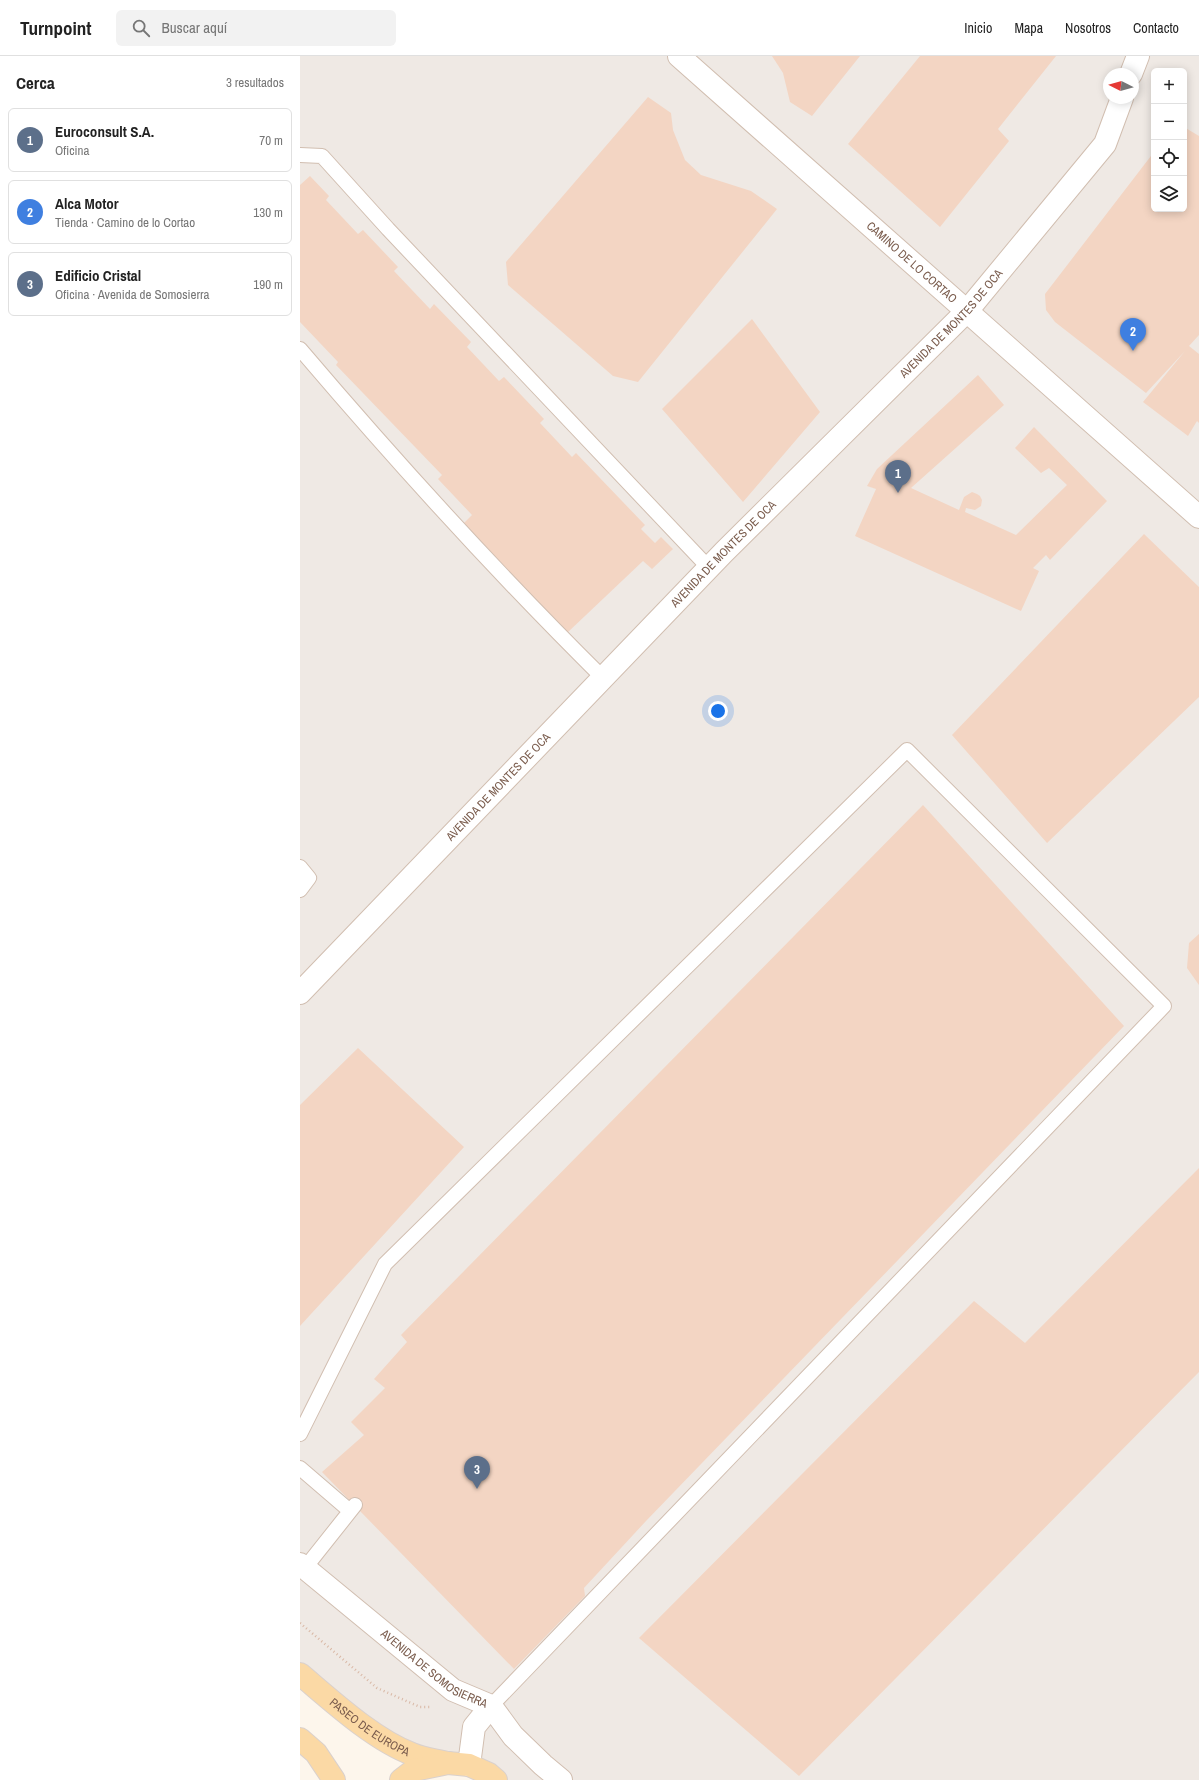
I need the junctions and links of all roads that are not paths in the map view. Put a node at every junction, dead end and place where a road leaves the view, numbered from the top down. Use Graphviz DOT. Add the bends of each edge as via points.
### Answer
graph roads {
  1 [pos="679,56"];
  2 [pos="1138,56"];
  3 [pos="1133,68"];
  4 [pos="1120,104"];
  5 [pos="300,155"];
  6 [pos="967,311"];
  7 [pos="300,349"];
  8 [pos="1199,517"];
  9 [pos="709,568"];
  10 [pos="603,678"];
  11 [pos="300,867"];
  12 [pos="300,890"];
  13 [pos="300,994"];
  14 [pos="300,1434"];
  15 [pos="300,1468"];
  16 [pos="302,1566"];
  17 [pos="300,1674"];
  18 [pos="491,1706"];
  19 [pos="300,1739"];
  20 [pos="448,1763"];
  21 [pos="469,1765"];
  22 [pos="334,1780"];
  23 [pos="401,1780"];
  24 [pos="496,1780"];
  25 [pos="562,1780"];
  1 -- 6 [label="street, CAMINO DE LO CORTAO"];
  2 -- 3 [label="street"];
  4 -- 6 [label="street, AVENIDA DE MONTES DE OCA" via="1105,144"];
  5 -- 9 [label="lane" via="322,156"];
  6 -- 8 [label="street, CAMINO DE LO CORTAO"];
  6 -- 9 [label="street, AVENIDA DE MONTES DE OCA"];
  7 -- 10 [label="lane" via="349,407 480,550"];
  9 -- 10 [label="street, AVENIDA DE MONTES DE OCA"];
  10 -- 13 [label="street, AVENIDA DE MONTES DE OCA"];
  11 -- 12 [label="lane" via="309,878"];
  14 -- 18 [label="lane" via="385,1264 907,750 1164,1006"];
  15 -- 16 [label="lane" via="352,1508"];
  16 -- 18 [label="street, AVENIDA DE SOMOSIERRA" via="452,1690"];
  17 -- 20 [label="main road, PASEO DE EUROPA" via="347,1714 396,1747 413,1755"];
  18 -- 21 [label="street" via="474,1727"];
  18 -- 25 [label="street, AVENIDA DE SOMOSIERRA" via="513,1736"];
  19 -- 22 [label="main road" via="316,1753"];
  20 -- 21 [label="main road"];
  20 -- 23 [label="main road" via="414,1770"];
  21 -- 24 [label="main road"];
}
